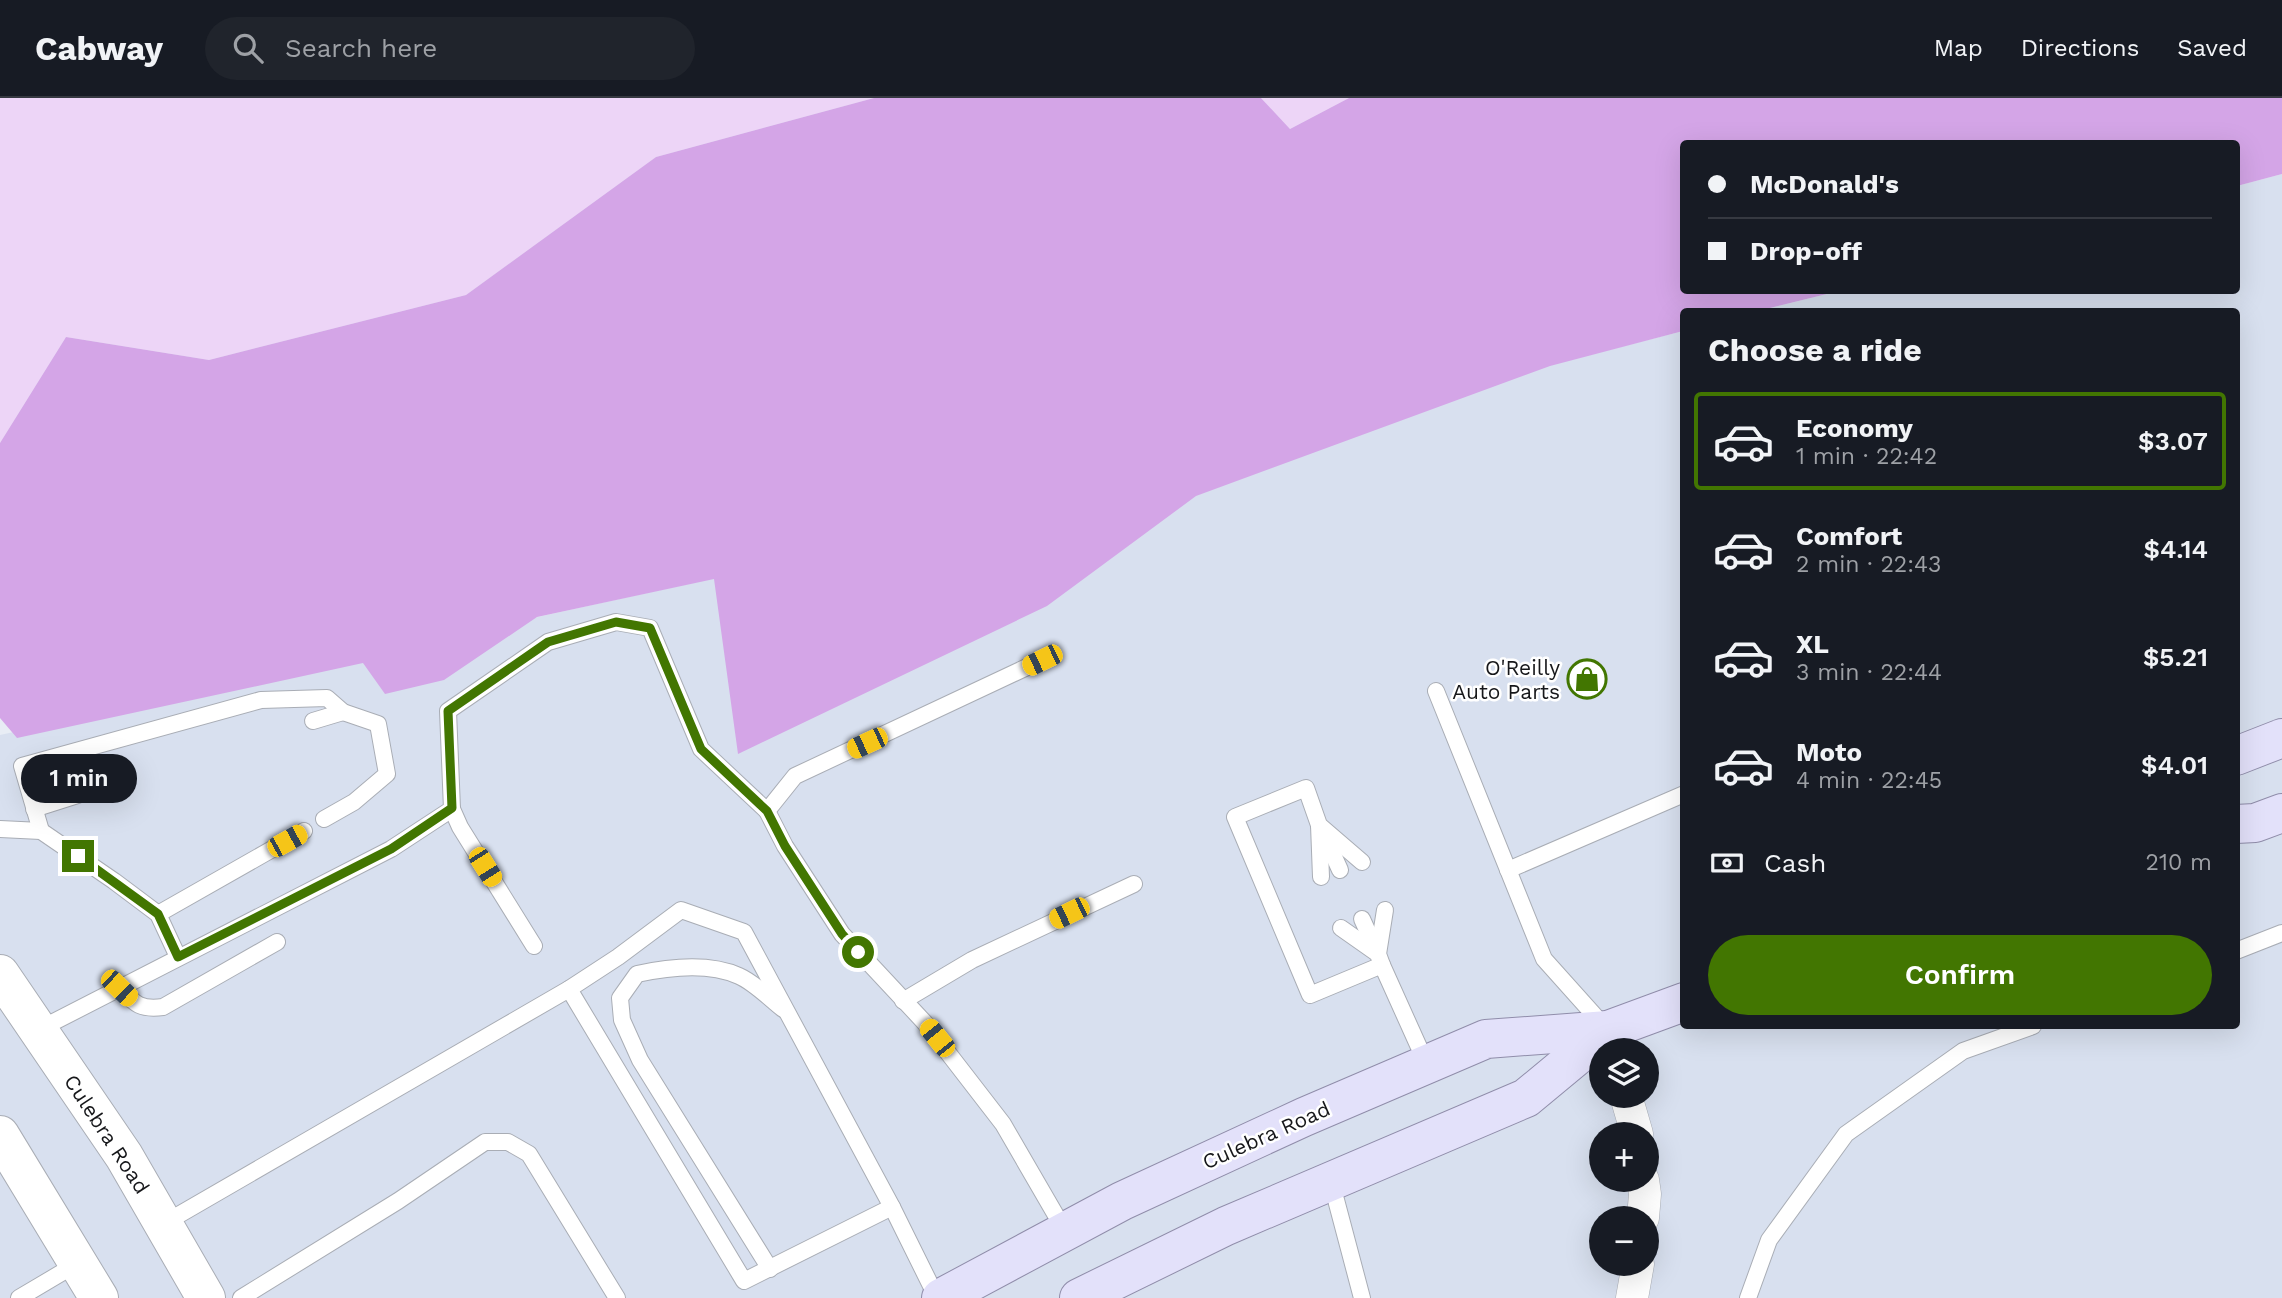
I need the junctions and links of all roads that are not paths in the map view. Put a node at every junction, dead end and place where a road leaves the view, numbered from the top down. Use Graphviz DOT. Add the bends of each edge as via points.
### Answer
graph roads {
  1 [pos="1042,660"];
  2 [pos="1436,691"];
  3 [pos="343,712"];
  4 [pos="313,721"];
  5 [pos="2282,738"];
  6 [pos="2240,754"];
  7 [pos="78,795"];
  8 [pos="1680,796"];
  9 [pos="452,808"];
  10 [pos="34,809"];
  11 [pos="767,811"];
  12 [pos="2282,813"];
  13 [pos="324,820"];
  14 [pos="2240,824"];
  15 [pos="1319,825"];
  16 [pos="0,828"];
  17 [pos="41,831"];
  18 [pos="304,831"];
  19 [pos="1362,862"];
  20 [pos="1340,870"];
  21 [pos="1508,870"];
  22 [pos="1321,877"];
  23 [pos="1134,884"];
  24 [pos="1385,910"];
  25 [pos="158,914"];
  26 [pos="1362,919"];
  27 [pos="1341,928"];
  28 [pos="2282,933"];
  29 [pos="277,942"];
  30 [pos="534,946"];
  31 [pos="2240,949"];
  32 [pos="178,957"];
  33 [pos="1380,960"];
  34 [pos="0,974"];
  35 [pos="119,988"];
  36 [pos="569,989"];
  37 [pos="904,1001"];
  38 [pos="1680,1004"];
  39 [pos="788,1013"];
  40 [pos="2025,1029"];
  41 [pos="38,1030"];
  42 [pos="1609,1038"];
  43 [pos="1615,1038"];
  44 [pos="1589,1040"];
  45 [pos="1589,1055"];
  46 [pos="1427,1065"];
  47 [pos="0,1135"];
  48 [pos="1331,1181"];
  49 [pos="892,1207"];
  50 [pos="163,1224"];
  51 [pos="1065,1231"];
  52 [pos="78,1264"];
  53 [pos="770,1269"];
  54 [pos="1636,1276"];
  55 [pos="19,1298"];
  56 [pos="99,1298"];
  57 [pos="206,1298"];
  58 [pos="241,1298"];
  59 [pos="617,1298"];
  60 [pos="939,1298"];
  61 [pos="1079,1298"];
  62 [pos="1362,1298"];
  63 [pos="1632,1298"];
  64 [pos="1748,1298"];
  1 -- 11 [label="lane" via="795,776"];
  2 -- 21 [label="lane"];
  3 -- 4 [label="lane"];
  3 -- 10 [label="lane" via="327,698 261,700 22,766"];
  3 -- 13 [label="lane" via="378,724 387,774"];
  5 -- 6 [label="main road"];
  7 -- 10 [label="lane"];
  8 -- 21 [label="lane"];
  9 -- 11 [label="lane" via="448,711 548,642 616,622 650,628 701,749"];
  9 -- 30 [label="lane"];
  9 -- 32 [label="lane" via="391,849"];
  10 -- 17 [label="lane"];
  11 -- 37 [label="lane" via="842,934"];
  12 -- 14 [label="main road"];
  15 -- 19 [label="lane"];
  15 -- 20 [label="lane"];
  15 -- 22 [label="lane"];
  15 -- 33 [label="lane" via="1306,788 1235,817 1310,995"];
  16 -- 17 [label="lane"];
  17 -- 25 [label="lane"];
  18 -- 25 [label="lane"];
  21 -- 42 [label="lane" via="1544,959"];
  23 -- 37 [label="lane" via="972,960"];
  24 -- 33 [label="lane"];
  25 -- 32 [label="lane"];
  26 -- 33 [label="lane"];
  27 -- 33 [label="lane"];
  28 -- 31 [label="lane"];
  29 -- 35 [label="lane" via="163,1007 147,1009"];
  32 -- 35 [label="lane"];
  33 -- 46 [label="lane"];
  34 -- 41 [label="main road, Culebra Road"];
  35 -- 41 [label="lane"];
  36 -- 39 [label="lane" via="681,910 744,932"];
  36 -- 50 [label="lane"];
  36 -- 53 [label="lane" via="744,1281"];
  37 -- 51 [label="lane" via="1003,1124"];
  38 -- 43 [label="main road, Culebra Road"];
  39 -- 49 [label="lane"];
  39 -- 53 [label="lane" via="740,976 708,968 668,967 637,974 620,998 622,1020 640,1060"];
  40 -- 64 [label="lane" via="1963,1051 1846,1134 1769,1240"];
  41 -- 50 [label="main road, Culebra Road" via="124,1156"];
  44 -- 46 [label="main road, Culebra Road" via="1486,1039"];
  45 -- 48 [label="main road, Culebra Road" via="1526,1098"];
  46 -- 51 [label="main road, Culebra Road" via="1292,1122"];
  47 -- 52 [label="main road"];
  48 -- 61 [label="main road, Culebra Road"];
  48 -- 62 [label="lane"];
  49 -- 53 [label="lane"];
  49 -- 60 [label="lane"];
  50 -- 57 [label="main road, Culebra Road"];
  51 -- 60 [label="main road, Culebra Road"];
  52 -- 55 [label="lane"];
  52 -- 56 [label="main road"];
  54 -- 63 [label="street"];
  58 -- 59 [label="lane" via="485,1142 508,1142 529,1154"];
}
